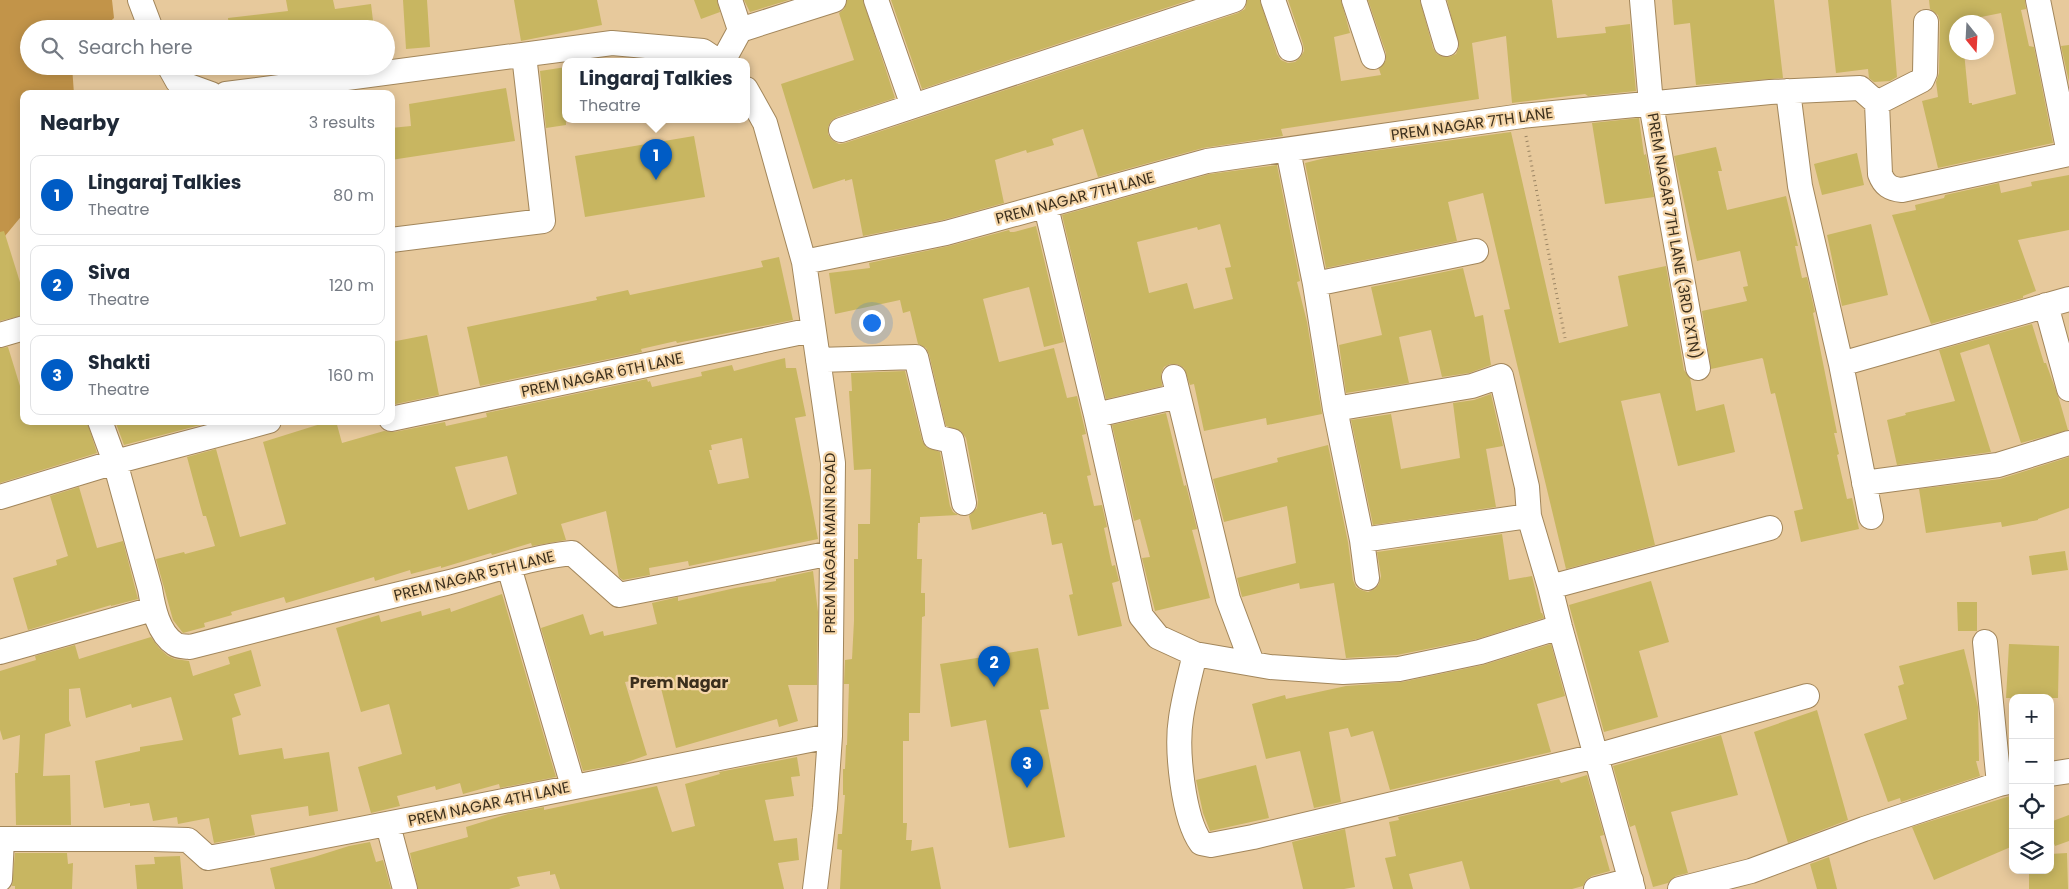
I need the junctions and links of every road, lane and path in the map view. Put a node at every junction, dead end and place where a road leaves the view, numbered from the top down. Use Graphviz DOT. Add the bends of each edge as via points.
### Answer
graph roads {
  1 [pos="140,0"];
  2 [pos="730,0"];
  3 [pos="834,0"];
  4 [pos="876,0"];
  5 [pos="1234,0"];
  6 [pos="1273,0"];
  7 [pos="1354,0"];
  8 [pos="1433,0"];
  9 [pos="1642,0"];
  10 [pos="2038,0"];
  11 [pos="148,20"];
  12 [pos="1926,22"];
  13 [pos="740,30"];
  14 [pos="1446,44"];
  15 [pos="1290,49"];
  16 [pos="524,55"];
  17 [pos="714,58"];
  18 [pos="725,58"];
  19 [pos="1373,58"];
  20 [pos="395,72"];
  21 [pos="174,75"];
  22 [pos="371,75"];
  23 [pos="200,90"];
  24 [pos="257,90"];
  25 [pos="1788,91"];
  26 [pos="750,95"];
  27 [pos="1876,103"];
  28 [pos="1651,104"];
  29 [pos="913,106"];
  30 [pos="1522,116"];
  31 [pos="841,130"];
  32 [pos="1288,150"];
  33 [pos="2069,154"];
  34 [pos="1046,207"];
  35 [pos="395,239"];
  36 [pos="1476,252"];
  37 [pos="804,262"];
  38 [pos="1315,284"];
  39 [pos="2069,299"];
  40 [pos="2046,305"];
  41 [pos="20,329"];
  42 [pos="812,330"];
  43 [pos="0,335"];
  44 [pos="1566,338"];
  45 [pos="818,360"];
  46 [pos="1841,364"];
  47 [pos="1698,368"];
  48 [pos="2069,389"];
  49 [pos="1335,409"];
  50 [pos="1096,415"];
  51 [pos="395,418"];
  52 [pos="101,425"];
  53 [pos="254,425"];
  54 [pos="2069,443"];
  55 [pos="115,462"];
  56 [pos="1864,483"];
  57 [pos="0,497"];
  58 [pos="964,503"];
  59 [pos="1529,516"];
  60 [pos="1870,516"];
  61 [pos="1770,528"];
  62 [pos="1362,540"];
  63 [pos="832,553"];
  64 [pos="509,567"];
  65 [pos="1367,578"];
  66 [pos="1550,586"];
  67 [pos="153,609"];
  68 [pos="1560,627"];
  69 [pos="1985,642"];
  70 [pos="0,652"];
  71 [pos="1195,654"];
  72 [pos="1252,664"];
  73 [pos="1807,696"];
  74 [pos="830,736"];
  75 [pos="1596,756"];
  76 [pos="2069,771"];
  77 [pos="2054,773"];
  78 [pos="2006,782"];
  79 [pos="573,786"];
  80 [pos="388,825"];
  81 [pos="1,839"];
  82 [pos="0,879"];
  83 [pos="1632,884"];
  84 [pos="405,889"];
  85 [pos="815,889"];
  86 [pos="1596,889"];
  87 [pos="1680,889"];
  1 -- 11 [label="street"];
  2 -- 13 [label="street"];
  3 -- 13 [label="street"];
  4 -- 29 [label="street"];
  5 -- 29 [label="street"];
  6 -- 15 [label="street"];
  7 -- 19 [label="street"];
  8 -- 14 [label="street"];
  9 -- 28 [label="street, PREM NAGAR 7TH LANE (3RD EXTN)"];
  10 -- 33 [label="street"];
  12 -- 27 [label="street" via="1925,73 1922,80"];
  13 -- 18 [label="street"];
  16 -- 17 [label="street" via="612,43 703,51"];
  16 -- 20 [label="street"];
  16 -- 35 [label="street" via="542,221"];
  21 -- 23 [label="street" via="178,82"];
  22 -- 24 [label="street"];
  25 -- 27 [label="street, PREM NAGAR 7TH LANE" via="1860,88"];
  25 -- 28 [label="street, PREM NAGAR 7TH LANE"];
  25 -- 46 [label="street" via="1800,186"];
  26 -- 37 [label="street, PREM NAGAR MAIN ROAD" via="765,123"];
  27 -- 33 [label="street" via="1880,174 1892,189 1902,190"];
  28 -- 30 [label="street, PREM NAGAR 7TH LANE"];
  28 -- 47 [label="street, PREM NAGAR 7TH LANE (3RD EXTN)"];
  29 -- 31 [label="street"];
  30 -- 32 [label="street, PREM NAGAR 7TH LANE"];
  30 -- 44 [label="path"];
  32 -- 34 [label="street, PREM NAGAR 7TH LANE" via="1207,161"];
  32 -- 38 [label="street"];
  34 -- 37 [label="street, PREM NAGAR 7TH LANE" via="946,233"];
  34 -- 50 [label="street"];
  36 -- 38 [label="street"];
  37 -- 42 [label="street, PREM NAGAR MAIN ROAD"];
  38 -- 49 [label="street"];
  39 -- 40 [label="street"];
  40 -- 46 [label="street"];
  40 -- 48 [label="street"];
  41 -- 43 [label="street"];
  42 -- 45 [label="street, PREM NAGAR MAIN ROAD"];
  42 -- 51 [label="street, PREM NAGAR 6TH LANE"];
  45 -- 58 [label="street" via="916,358 935,437 952,441"];
  45 -- 63 [label="street, PREM NAGAR MAIN ROAD" via="833,463"];
  46 -- 56 [label="street"];
  49 -- 59 [label="street" via="1472,386 1501,376 1528,487"];
  49 -- 62 [label="street"];
  50 -- 71 [label="street" via="1141,616 1158,638"];
  50 -- 72 [label="street" via="1176,386 1228,598"];
  52 -- 55 [label="street, PREM NAGAR 5TH LANE"];
  53 -- 55 [label="street"];
  54 -- 56 [label="street" via="1998,465"];
  55 -- 57 [label="street"];
  55 -- 67 [label="street, PREM NAGAR 5TH LANE"];
  56 -- 60 [label="street"];
  59 -- 62 [label="street"];
  59 -- 66 [label="street"];
  61 -- 66 [label="street"];
  62 -- 65 [label="street"];
  63 -- 64 [label="street, PREM NAGAR 5TH LANE" via="619,595 572,553"];
  63 -- 74 [label="street, PREM NAGAR MAIN ROAD"];
  64 -- 67 [label="street, PREM NAGAR 5TH LANE" via="190,647 176,645 166,636"];
  64 -- 79 [label="street"];
  66 -- 68 [label="street"];
  67 -- 70 [label="street"];
  68 -- 72 [label="street" via="1480,652 1399,669 1343,672"];
  68 -- 75 [label="street"];
  69 -- 78 [label="street"];
  71 -- 72 [label="street"];
  71 -- 75 [label="street" via="1181,720 1180,758 1187,810 1193,832 1201,843 1211,845 1253,837"];
  73 -- 75 [label="street"];
  74 -- 79 [label="street, PREM NAGAR 4TH LANE"];
  74 -- 85 [label="street, PREM NAGAR MAIN ROAD"];
  75 -- 83 [label="street"];
  76 -- 77 [label="street"];
  78 -- 87 [label="street" via="1751,871"];
  79 -- 80 [label="street, PREM NAGAR 4TH LANE"];
  80 -- 81 [label="street, PREM NAGAR 4TH LANE" via="208,858 188,840"];
  80 -- 84 [label="street"];
  81 -- 82 [label="street"];
  83 -- 86 [label="street"];
}
